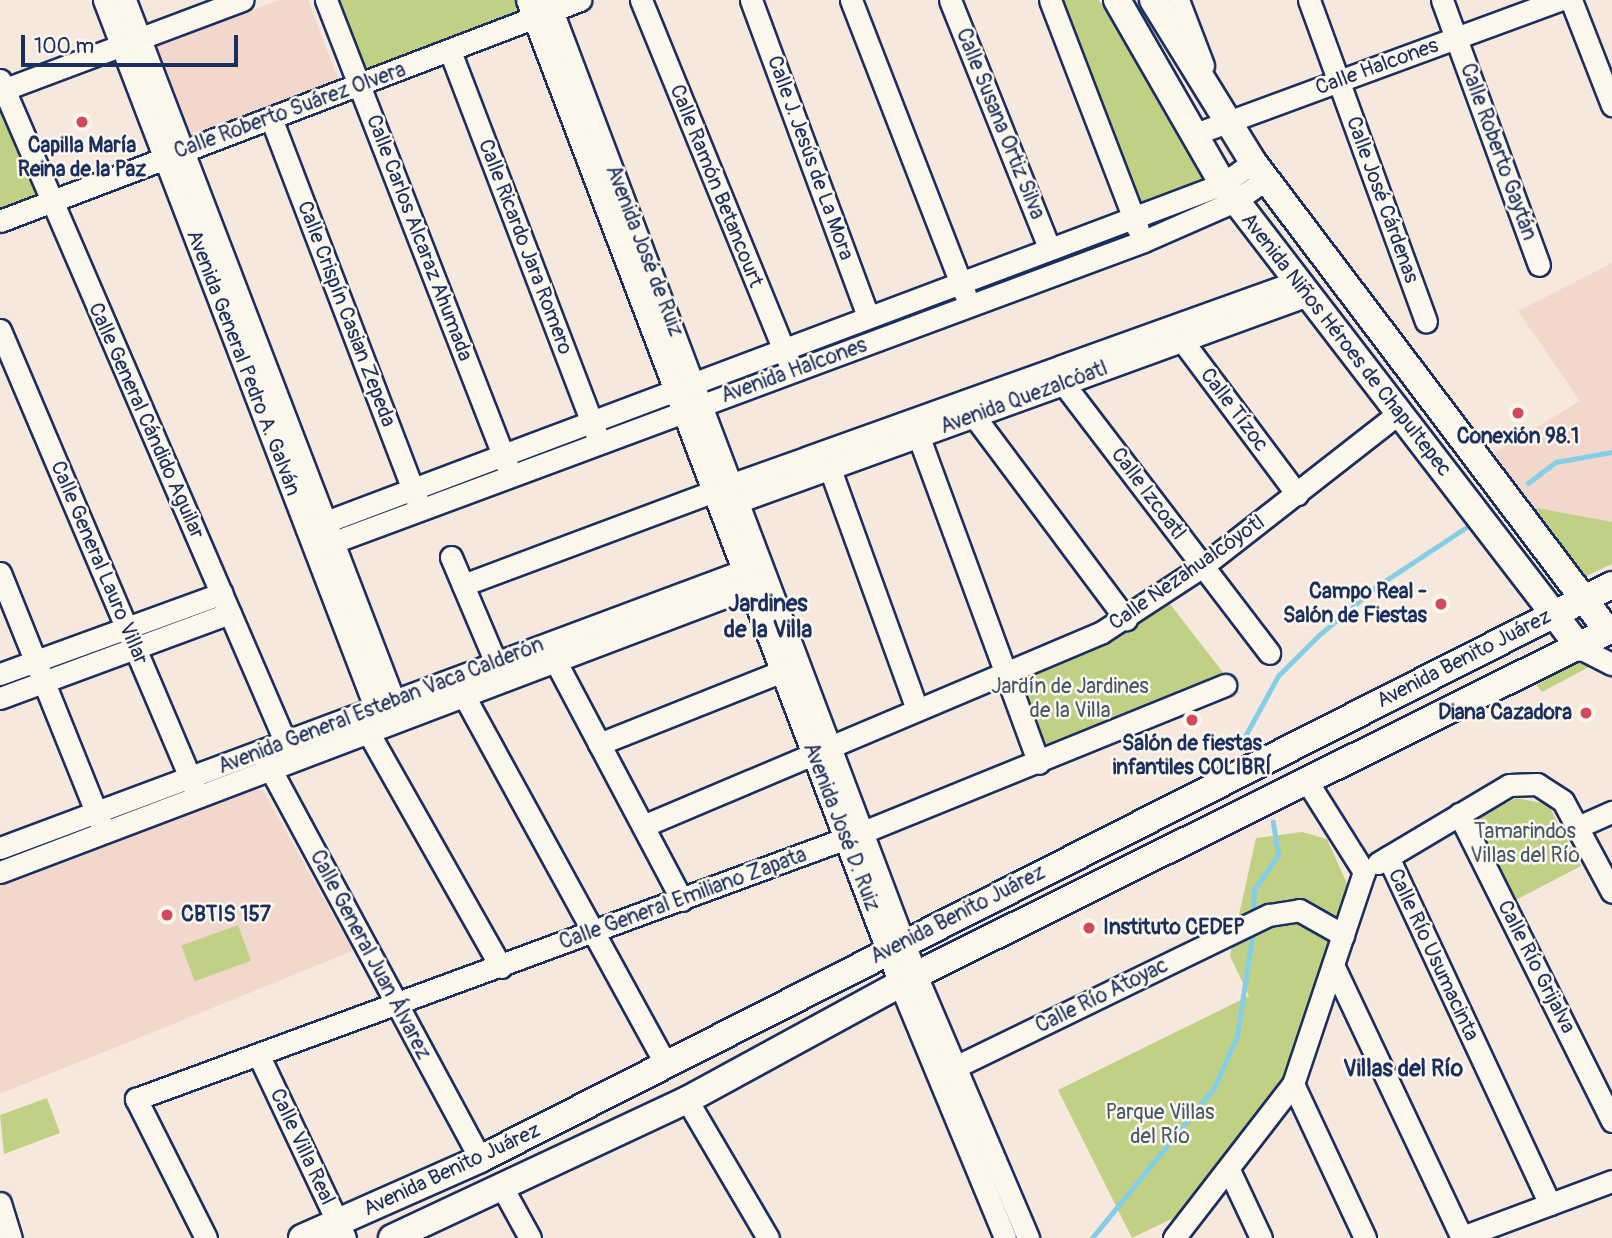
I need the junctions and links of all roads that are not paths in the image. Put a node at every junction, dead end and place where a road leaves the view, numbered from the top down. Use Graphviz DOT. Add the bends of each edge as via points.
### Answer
graph roads {
  1 [pos="104,0"];
  2 [pos="125,0"];
  3 [pos="327,0"];
  4 [pos="580,0"];
  5 [pos="641,0"];
  6 [pos="751,0"];
  7 [pos="851,0"];
  8 [pos="950,0"];
  9 [pos="1050,0"];
  10 [pos="1309,0"];
  11 [pos="1442,0"];
  12 [pos="1560,0"];
  13 [pos="1572,0"];
  14 [pos="230,2"];
  15 [pos="1162,2"];
  16 [pos="540,7"];
  17 [pos="1123,11"];
  18 [pos="1456,38"];
  19 [pos="130,42"];
  20 [pos="450,51"];
  21 [pos="1339,81"];
  22 [pos="360,86"];
  23 [pos="1,87"];
  24 [pos="1612,105"];
  25 [pos="271,118"];
  26 [pos="1226,123"];
  27 [pos="1195,134"];
  28 [pos="173,154"];
  29 [pos="1259,171"];
  30 [pos="1229,192"];
  31 [pos="48,200"];
  32 [pos="1132,217"];
  33 [pos="0,221"];
  34 [pos="1143,241"];
  35 [pos="1049,248"];
  36 [pos="1539,265"];
  37 [pos="960,281"];
  38 [pos="1303,288"];
  39 [pos="970,305"];
  40 [pos="868,316"];
  41 [pos="1426,321"];
  42 [pos="0,330"];
  43 [pos="1177,334"];
  44 [pos="782,349"];
  45 [pos="793,371"];
  46 [pos="1058,376"];
  47 [pos="685,386"];
  48 [pos="693,408"];
  49 [pos="1399,413"];
  50 [pos="974,416"];
  51 [pos="591,421"];
  52 [pos="916,428"];
  53 [pos="600,443"];
  54 [pos="503,455"];
  55 [pos="830,469"];
  56 [pos="512,476"];
  57 [pos="413,489"];
  58 [pos="729,492"];
  59 [pos="1297,494"];
  60 [pos="420,510"];
  61 [pos="320,536"];
  62 [pos="452,557"];
  63 [pos="1203,566"];
  64 [pos="0,573"];
  65 [pos="757,575"];
  66 [pos="463,585"];
  67 [pos="1612,585"];
  68 [pos="222,593"];
  69 [pos="1585,599"];
  70 [pos="230,613"];
  71 [pos="1553,614"];
  72 [pos="1126,619"];
  73 [pos="126,628"];
  74 [pos="1610,630"];
  75 [pos="135,648"];
  76 [pos="1580,648"];
  77 [pos="551,652"];
  78 [pos="1269,653"];
  79 [pos="39,659"];
  80 [pos="1611,662"];
  81 [pos="782,671"];
  82 [pos="499,672"];
  83 [pos="1006,672"];
  84 [pos="0,674"];
  85 [pos="48,680"];
  86 [pos="1225,685"];
  87 [pos="460,687"];
  88 [pos="0,698"];
  89 [pos="916,706"];
  90 [pos="384,717"];
  91 [pos="599,744"];
  92 [pos="821,746"];
  93 [pos="289,751"];
  94 [pos="266,760"];
  95 [pos="1039,763"];
  96 [pos="1308,783"];
  97 [pos="194,787"];
  98 [pos="1162,810"];
  99 [pos="1612,812"];
  100 [pos="1459,814"];
  101 [pos="100,822"];
  102 [pos="643,826"];
  103 [pos="1580,826"];
  104 [pos="854,836"];
  105 [pos="1,846"];
  106 [pos="1179,847"];
  107 [pos="1388,857"];
  108 [pos="6,870"];
  109 [pos="1364,872"];
  110 [pos="1612,892"];
  111 [pos="682,900"];
  112 [pos="595,932"];
  113 [pos="1343,935"];
  114 [pos="896,947"];
  115 [pos="1333,965"];
  116 [pos="501,967"];
  117 [pos="908,980"];
  118 [pos="397,1005"];
  119 [pos="259,1056"];
  120 [pos="666,1065"];
  121 [pos="947,1071"];
  122 [pos="1293,1084"];
  123 [pos="687,1100"];
  124 [pos="1612,1121"];
  125 [pos="480,1159"];
  126 [pos="1229,1170"];
  127 [pos="1612,1181"];
  128 [pos="502,1187"];
  129 [pos="0,1203"];
  130 [pos="1550,1204"];
  131 [pos="342,1231"];
  132 [pos="11,1238"];
  133 [pos="206,1238"];
  134 [pos="302,1238"];
  135 [pos="393,1238"];
  136 [pos="530,1238"];
  137 [pos="768,1238"];
  138 [pos="1005,1238"];
  139 [pos="1028,1238"];
  140 [pos="1174,1238"];
  141 [pos="1261,1238"];
  142 [pos="1365,1238"];
  143 [pos="1462,1238"];
  1 -- 19 [label="street, Avenida General Pedro A. Galván"];
  2 -- 19 [label="street, Avenida General Pedro A. Galván"];
  3 -- 22 [label="street, Calle Carlos Alcaraz Ahumada"];
  4 -- 16 [label="street, Calle Roberto Suárez Olvera"];
  5 -- 44 [label="street, Calle Ramón Betancourt"];
  6 -- 40 [label="street, Calle J. Jesús de La Mora"];
  7 -- 37 [label="street"];
  8 -- 35 [label="street, Calle Susana Ortiz Silva"];
  9 -- 32 [label="street"];
  10 -- 21 [label="street, Calle José Cárdenas"];
  11 -- 18 [label="street, Calle Roberto Gaytán"];
  12 -- 18 [label="street, Calle Halcones"];
  13 -- 24 [label="street"];
  14 -- 19 [label="street"];
  15 -- 17 [label="street"];
  15 -- 26 [label="main road, Avenida Niños Héroes de Chapultepec"];
  16 -- 20 [label="street, Calle Roberto Suárez Olvera"];
  16 -- 47 [label="street, Avenida José de Ruiz"];
  17 -- 27 [label="main road, Avenida Niños Héroes de Chapultepec"];
  18 -- 21 [label="street, Calle Halcones"];
  18 -- 36 [label="street, Calle Roberto Gaytán"];
  19 -- 23 [label="street"];
  19 -- 28 [label="street, Avenida General Pedro A. Galván"];
  20 -- 22 [label="street, Calle Roberto Suárez Olvera"];
  20 -- 51 [label="street, Calle Ricardo Jara Romero"];
  21 -- 26 [label="street, Calle Halcones"];
  21 -- 41 [label="street, Calle José Cárdenas"];
  22 -- 25 [label="street, Calle Roberto Suárez Olvera"];
  22 -- 54 [label="street, Calle Carlos Alcaraz Ahumada"];
  23 -- 31 [label="street, Calle General Cándido Aguilar"];
  25 -- 28 [label="street, Calle Roberto Suárez Olvera"];
  25 -- 57 [label="street, Calle Crispín Casian Zepeda"];
  26 -- 27 [label="street, Calle Halcones"];
  26 -- 29 [label="main road, Avenida Niños Héroes de Chapultepec"];
  27 -- 30 [label="main road, Avenida Niños Héroes de Chapultepec"];
  28 -- 31 [label="street, Calle Roberto Suárez Olvera"];
  28 -- 61 [label="street, Avenida General Pedro A. Galván"];
  29 -- 30 [label="street, Avenida Halcones"];
  29 -- 69 [label="main road, Avenida Niños Héroes de Chapultepec"];
  30 -- 32 [label="street, Avenida Halcones"];
  30 -- 34 [label="street, Avenida Halcones"];
  30 -- 38 [label="main road, Avenida Niños Héroes de Chapultepec"];
  31 -- 33 [label="street, Calle Roberto Suárez Olvera"];
  31 -- 68 [label="street, Calle General Cándido Aguilar"];
  32 -- 34 [label="street"];
  32 -- 35 [label="street, Avenida Halcones"];
  34 -- 39 [label="street, Avenida Halcones"];
  35 -- 37 [label="street, Avenida Halcones"];
  37 -- 39 [label="street"];
  37 -- 40 [label="street, Avenida Halcones"];
  38 -- 43 [label="street, Avenida Quezalcóatl"];
  38 -- 49 [label="main road, Avenida Niños Héroes de Chapultepec"];
  39 -- 45 [label="street, Avenida Halcones"];
  40 -- 44 [label="street, Avenida Halcones"];
  42 -- 73 [label="street, Calle General Lauro Villar"];
  43 -- 46 [label="street, Avenida Quezalcóatl"];
  43 -- 59 [label="street, Calle Tízoc"];
  44 -- 45 [label="street, Calle Ramón Betancourt"];
  44 -- 47 [label="street, Avenida Halcones"];
  45 -- 48 [label="street, Avenida Halcones"];
  46 -- 50 [label="street, Avenida Quezalcóatl"];
  46 -- 52 [label="street, Avenida Quezalcóatl"];
  46 -- 63 [label="street, Calle Izcoatl"];
  47 -- 48 [label="street, Avenida José de Ruiz"];
  47 -- 51 [label="street, Avenida Halcones"];
  48 -- 53 [label="street, Avenida Halcones"];
  48 -- 58 [label="street, Avenida José de Ruiz"];
  49 -- 59 [label="street, Calle Nezahualcóyotl"];
  49 -- 71 [label="main road, Avenida Niños Héroes de Chapultepec"];
  50 -- 52 [label="street, Avenida Quezalcóatl"];
  50 -- 72 [label="street"];
  51 -- 53 [label="street, Calle Ricardo Jara Romero"];
  51 -- 54 [label="street, Avenida Halcones"];
  52 -- 55 [label="street, Avenida Quezalcóatl"];
  52 -- 58 [label="street, Avenida Quezalcóatl"];
  52 -- 83 [label="street"];
  53 -- 56 [label="street, Avenida Halcones"];
  54 -- 56 [label="street, Calle Carlos Alcaraz Ahumada"];
  54 -- 57 [label="street, Avenida Halcones"];
  55 -- 58 [label="street, Avenida Quezalcóatl"];
  55 -- 89 [label="street"];
  56 -- 60 [label="street, Avenida Halcones"];
  57 -- 60 [label="street, Calle Crispín Casian Zepeda"];
  57 -- 61 [label="street, Avenida Halcones"];
  58 -- 65 [label="street, Avenida José D. Ruiz"];
  58 -- 66 [label="street, Avenida Quezalcóatl"];
  59 -- 63 [label="street, Calle Nezahualcóyotl"];
  60 -- 61 [label="street, Avenida Halcones"];
  61 -- 90 [label="street, Avenida General Pedro A. Galván"];
  62 -- 66 [label="street"];
  63 -- 72 [label="street, Calle Nezahualcóyotl"];
  63 -- 78 [label="street, Calle Izcoatl"];
  64 -- 79 [label="street"];
  65 -- 77 [label="street, Avenida General Esteban Vaca Calderón"];
  65 -- 81 [label="street, Avenida José D. Ruiz"];
  65 -- 92 [label="street, Avenida José D. Ruiz"];
  66 -- 82 [label="street"];
  67 -- 69 [label="main road, Avenida Benito Juárez"];
  68 -- 70 [label="street, Calle General Cándido Aguilar"];
  68 -- 73 [label="street"];
  69 -- 71 [label="main road, Avenida Benito Juárez"];
  69 -- 74 [label="main road, Avenida Niños Héroes de Chapultepec"];
  70 -- 75 [label="street"];
  70 -- 93 [label="street, Calle General Cándido Aguilar"];
  71 -- 76 [label="main road, Avenida Niños Héroes de Chapultepec"];
  71 -- 98 [label="main road, Avenida Benito Juárez"];
  72 -- 83 [label="street, Calle Nezahualcóyotl"];
  73 -- 75 [label="street, Calle General Lauro Villar"];
  73 -- 79 [label="street"];
  74 -- 76 [label="main road, Avenida Benito Juárez"];
  74 -- 80 [label="street, Avenida Niños Héroes de Chapultepec"];
  75 -- 85 [label="street"];
  75 -- 97 [label="street, Calle General Lauro Villar"];
  76 -- 80 [label="street, Avenida Niños Héroes de Chapultepec"];
  76 -- 96 [label="main road, Avenida Benito Juárez"];
  77 -- 82 [label="street, Avenida General Esteban Vaca Calderón"];
  77 -- 91 [label="street"];
  79 -- 84 [label="street"];
  79 -- 85 [label="street"];
  81 -- 91 [label="street"];
  81 -- 92 [label="street, Avenida José D. Ruiz"];
  82 -- 87 [label="street, Avenida General Esteban Vaca Calderón"];
  83 -- 89 [label="street, Calle Nezahualcóyotl"];
  83 -- 95 [label="street"];
  85 -- 88 [label="street"];
  85 -- 101 [label="street"];
  86 -- 95 [label="street, Calle General Emiliano Zapata"];
  87 -- 90 [label="street, Avenida General Esteban Vaca Calderón"];
  87 -- 112 [label="street"];
  89 -- 92 [label="street, Calle Nezahualcóyotl"];
  90 -- 93 [label="street, Avenida General Esteban Vaca Calderón"];
  90 -- 116 [label="street, Avenida General Pedro A. Galván"];
  91 -- 102 [label="street"];
  92 -- 102 [label="street, Calle Nezahualcóyotl"];
  92 -- 104 [label="street, Avenida José D. Ruiz"];
  93 -- 94 [label="street, Avenida General Esteban Vaca Calderón"];
  94 -- 97 [label="street, Avenida General Esteban Vaca Calderón"];
  94 -- 118 [label="street, Calle General Juan Álvarez"];
  95 -- 104 [label="street, Calle General Emiliano Zapata"];
  96 -- 106 [label="main road, Avenida Benito Juárez"];
  96 -- 109 [label="street, Calle Río Usumacinta"];
  97 -- 101 [label="street, Avenida General Esteban Vaca Calderón"];
  98 -- 106 [label="main road"];
  98 -- 114 [label="main road, Avenida Benito Juárez"];
  99 -- 103 [label="street"];
  100 -- 103 [label="street" via="1509,785 1537,784 1563,801"];
  100 -- 107 [label="street"];
  100 -- 124 [label="street, Calle Río Grijalva"];
  101 -- 105 [label="street, Avenida General Esteban Vaca Calderón"];
  101 -- 108 [label="street, Avenida General Esteban Vaca Calderón"];
  102 -- 111 [label="street"];
  103 -- 110 [label="street"];
  104 -- 111 [label="street, Calle General Emiliano Zapata"];
  104 -- 114 [label="street, Avenida José D. Ruiz"];
  105 -- 108 [label="street"];
  106 -- 117 [label="main road, Avenida Benito Juárez"];
  107 -- 109 [label="street"];
  107 -- 130 [label="street, Calle Río Usumacinta"];
  109 -- 113 [label="street"];
  111 -- 112 [label="street, Calle General Emiliano Zapata"];
  112 -- 116 [label="street, Calle General Emiliano Zapata"];
  112 -- 120 [label="street"];
  113 -- 115 [label="street"];
  113 -- 121 [label="street, Calle Río Atoyac" via="1298,910 1269,915"];
  114 -- 117 [label="street, Avenida José D. Ruiz"];
  114 -- 120 [label="main road, Avenida Benito Juárez"];
  115 -- 122 [label="street"];
  115 -- 143 [label="street"];
  116 -- 118 [label="street, Calle General Emiliano Zapata"];
  117 -- 121 [label="street, Avenida José D. Ruiz"];
  117 -- 123 [label="main road, Avenida Benito Juárez"];
  118 -- 119 [label="street, Calle General Emiliano Zapata"];
  118 -- 125 [label="street, Calle General Juan Álvarez"];
  119 -- 131 [label="street, Calle Villa Real"];
  119 -- 133 [label="street, Calle General Emiliano Zapata" via="136,1099"];
  120 -- 125 [label="main road, Avenida Benito Juárez"];
  121 -- 138 [label="street, Avenida José D. Ruiz"];
  121 -- 139 [label="street, Avenida José D. Ruiz"];
  122 -- 126 [label="street"];
  122 -- 142 [label="street"];
  123 -- 128 [label="main road, Avenida Benito Juárez"];
  123 -- 137 [label="street"];
  125 -- 131 [label="main road, Avenida Benito Juárez"];
  126 -- 140 [label="street"];
  126 -- 141 [label="street"];
  127 -- 130 [label="street"];
  128 -- 135 [label="main road, Avenida Benito Juárez"];
  128 -- 136 [label="street"];
  129 -- 132 [label="street"];
  130 -- 143 [label="street"];
  131 -- 134 [label="main road, Avenida Benito Juárez"];
}
